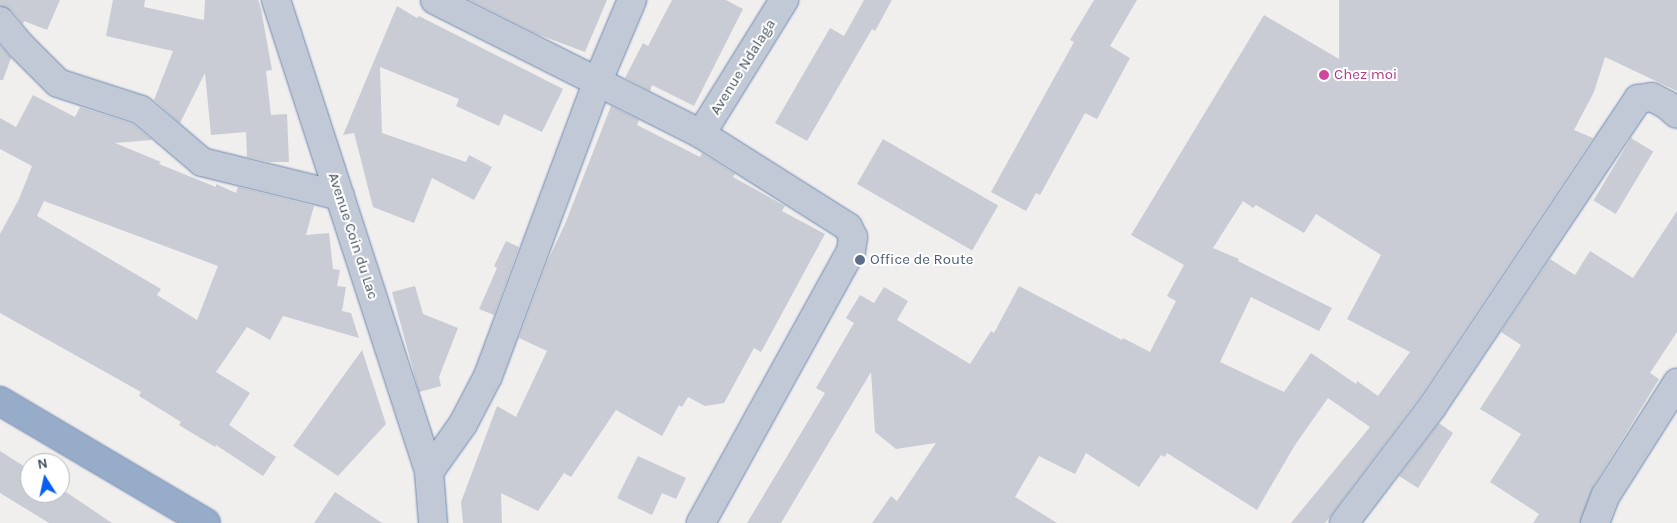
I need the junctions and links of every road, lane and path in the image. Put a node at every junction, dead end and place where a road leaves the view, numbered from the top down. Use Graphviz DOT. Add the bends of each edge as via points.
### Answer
graph roads {
  1 [pos="276,0"];
  2 [pos="435,0"];
  3 [pos="632,0"];
  4 [pos="784,0"];
  5 [pos="0,21"];
  6 [pos="597,83"];
  7 [pos="1677,114"];
  8 [pos="701,134"];
  9 [pos="340,196"];
  10 [pos="1677,383"];
  11 [pos="0,401"];
  12 [pos="429,472"];
  13 [pos="206,523"];
  14 [pos="433,523"];
  15 [pos="701,523"];
  16 [pos="1344,523"];
  17 [pos="1595,523"];
  1 -- 9 [label="street, Avenue Coin du Lac"];
  2 -- 6 [label="street"];
  3 -- 6 [label="street"];
  4 -- 8 [label="street, Avenue Ndalaga"];
  5 -- 9 [label="street" via="58,83 141,110 202,162"];
  6 -- 8 [label="street"];
  6 -- 12 [label="street" via="488,376 463,424"];
  7 -- 16 [label="street" via="1652,97 1638,98 1432,407"];
  8 -- 15 [label="street" via="848,227 853,237 851,251"];
  9 -- 12 [label="street, Avenue Coin du Lac"];
  10 -- 17 [label="street" via="1606,495"];
  11 -- 13 [label="highway"];
  12 -- 14 [label="street, Avenue Coin du Lac"];
}
